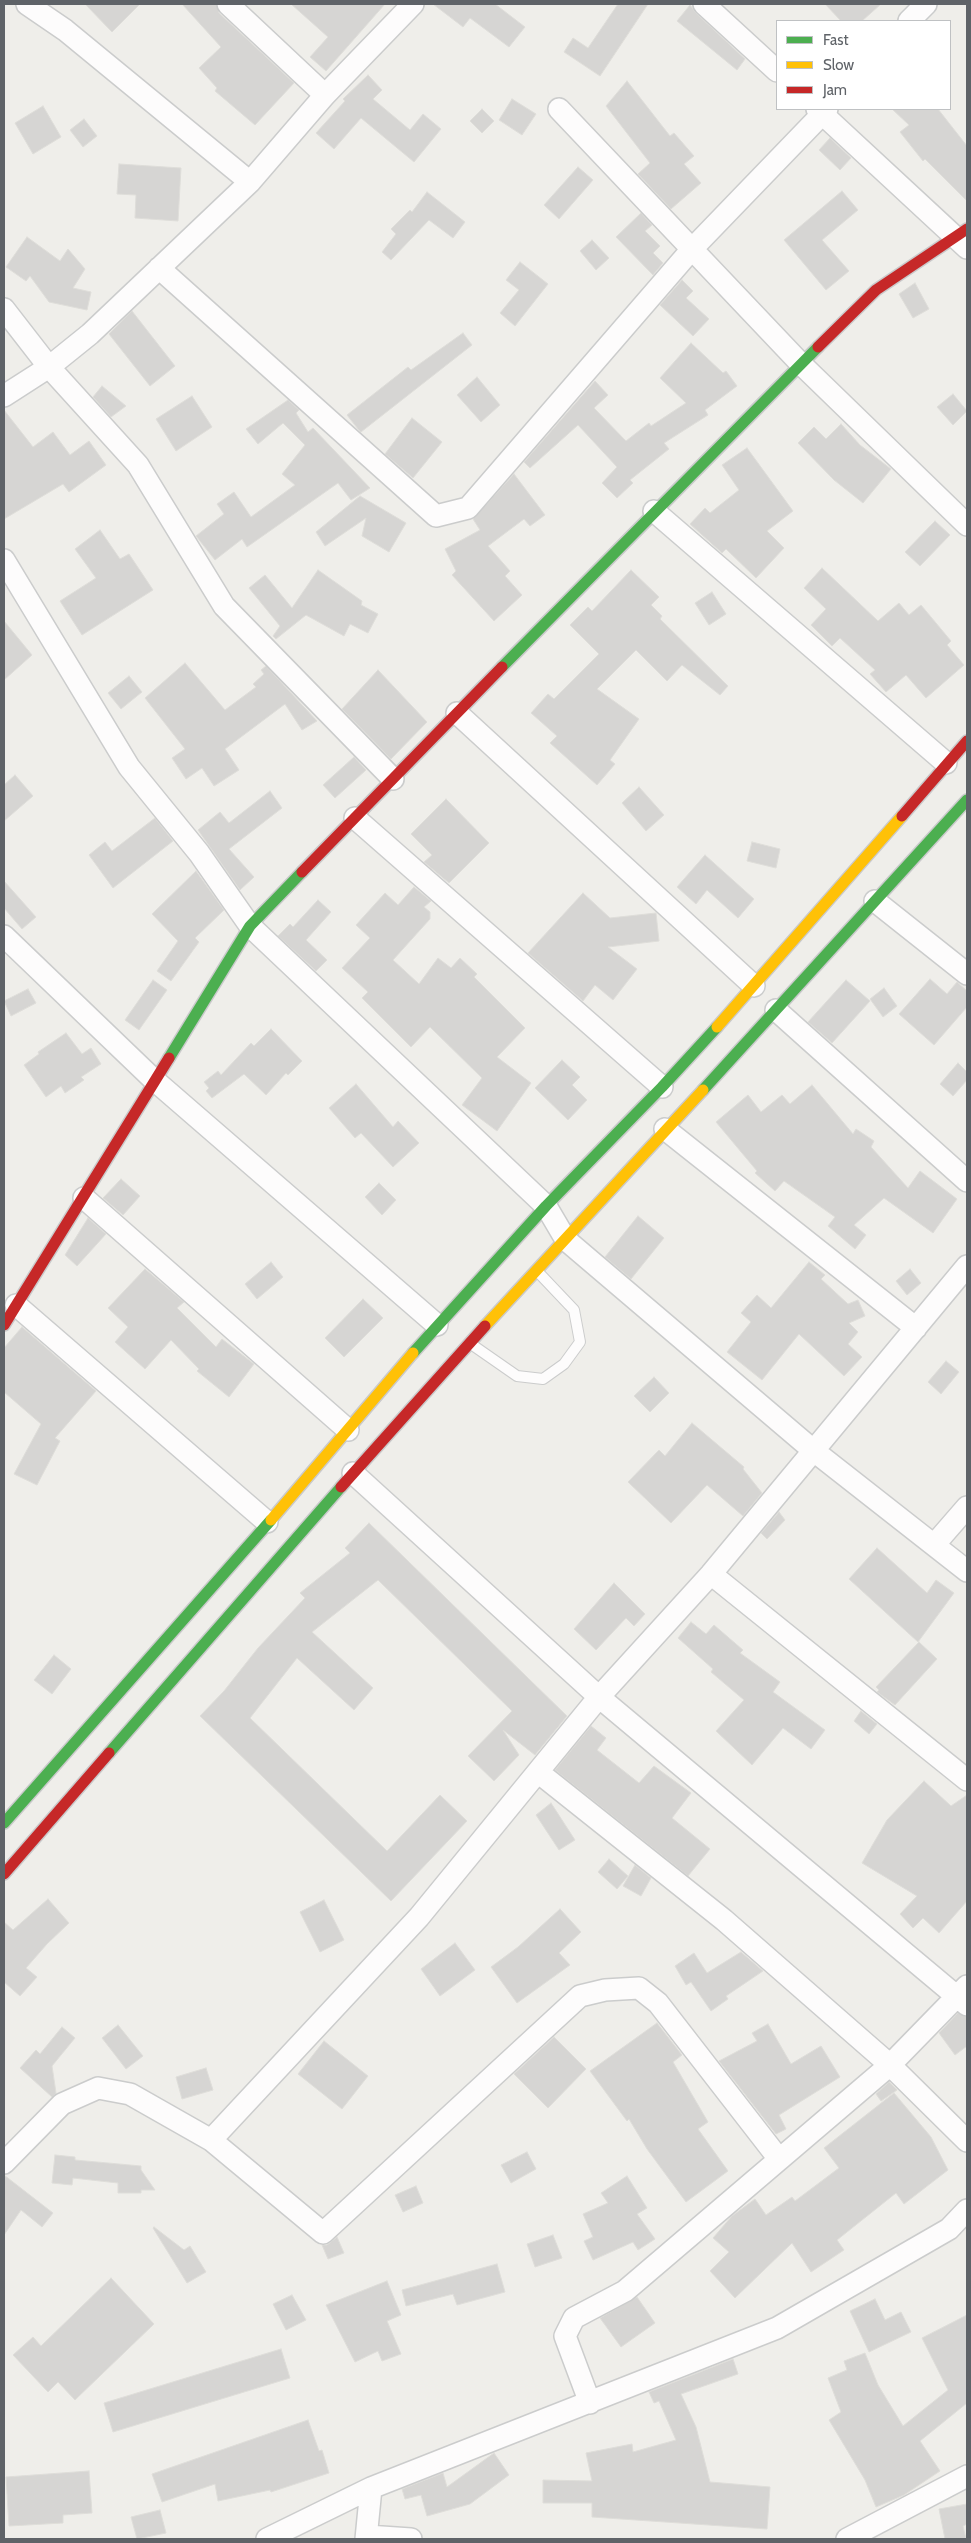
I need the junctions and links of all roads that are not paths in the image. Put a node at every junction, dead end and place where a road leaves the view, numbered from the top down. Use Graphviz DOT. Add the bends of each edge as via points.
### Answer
graph roads {
  1 [pos="27,4"];
  2 [pos="228,4"];
  3 [pos="414,4"];
  4 [pos="704,4"];
  5 [pos="926,4"];
  6 [pos="910,20"];
  7 [pos="776,70"];
  8 [pos="325,96"];
  9 [pos="559,109"];
  10 [pos="822,110"];
  11 [pos="250,182"];
  12 [pos="964,238"];
  13 [pos="692,249"];
  14 [pos="159,268"];
  15 [pos="4,309"];
  16 [pos="801,364"];
  17 [pos="49,367"];
  18 [pos="4,396"];
  19 [pos="654,511"];
  20 [pos="967,525"];
  21 [pos="4,560"];
  22 [pos="457,713"];
  23 [pos="967,741"];
  24 [pos="946,763"];
  25 [pos="393,779"];
  26 [pos="967,800"];
  27 [pos="355,818"];
  28 [pos="875,901"];
  29 [pos="250,926"];
  30 [pos="4,936"];
  31 [pos="967,974"];
  32 [pos="754,986"];
  33 [pos="776,1010"];
  34 [pos="154,1079"];
  35 [pos="662,1087"];
  36 [pos="666,1130"];
  37 [pos="967,1181"];
  38 [pos="84,1198"];
  39 [pos="546,1206"];
  40 [pos="566,1240"];
  41 [pos="967,1266"];
  42 [pos="536,1270"];
  43 [pos="16,1305"];
  44 [pos="4,1325"];
  45 [pos="436,1325"];
  46 [pos="916,1328"];
  47 [pos="469,1343"];
  48 [pos="348,1430"];
  49 [pos="814,1451"];
  50 [pos="353,1473"];
  51 [pos="967,1507"];
  52 [pos="267,1522"];
  53 [pos="934,1545"];
  54 [pos="967,1570"];
  55 [pos="711,1574"];
  56 [pos="599,1697"];
  57 [pos="538,1772"];
  58 [pos="967,1780"];
  59 [pos="4,1823"];
  60 [pos="4,1874"];
  61 [pos="964,1996"];
  62 [pos="890,2065"];
  63 [pos="211,2140"];
  64 [pos="967,2141"];
  65 [pos="778,2159"];
  66 [pos="4,2163"];
  67 [pos="967,2210"];
  68 [pos="590,2403"];
  69 [pos="967,2476"];
  70 [pos="371,2488"];
  71 [pos="367,2538"];
  72 [pos="267,2539"];
  73 [pos="411,2539"];
  74 [pos="847,2539"];
  1 -- 11 [label="street" via="92,52"];
  2 -- 8 [label="street"];
  3 -- 8 [label="street"];
  4 -- 7 [label="street"];
  5 -- 6 [label="street"];
  8 -- 11 [label="street"];
  9 -- 13 [label="street"];
  10 -- 12 [label="street"];
  10 -- 13 [label="street"];
  11 -- 14 [label="street"];
  12 -- 16 [label="main road" via="876,290"];
  13 -- 14 [label="street" via="468,508 436,516"];
  13 -- 16 [label="street"];
  14 -- 17 [label="street" via="90,334"];
  15 -- 17 [label="street"];
  16 -- 19 [label="main road"];
  16 -- 20 [label="street"];
  17 -- 18 [label="street"];
  17 -- 25 [label="street" via="138,465 224,606"];
  19 -- 22 [label="main road"];
  19 -- 24 [label="street"];
  21 -- 29 [label="street" via="129,766 199,853"];
  22 -- 25 [label="main road"];
  22 -- 32 [label="street"];
  23 -- 24 [label="main road"];
  24 -- 32 [label="main road"];
  25 -- 27 [label="main road"];
  26 -- 28 [label="main road"];
  27 -- 29 [label="main road"];
  27 -- 35 [label="street"];
  28 -- 31 [label="street"];
  28 -- 33 [label="main road"];
  29 -- 34 [label="main road"];
  29 -- 39 [label="street"];
  30 -- 34 [label="street"];
  32 -- 35 [label="main road"];
  33 -- 36 [label="main road"];
  33 -- 37 [label="street"];
  34 -- 38 [label="main road"];
  34 -- 45 [label="street"];
  35 -- 39 [label="main road"];
  36 -- 40 [label="main road"];
  36 -- 46 [label="street"];
  38 -- 43 [label="main road"];
  38 -- 48 [label="street"];
  39 -- 40 [label="street"];
  39 -- 45 [label="main road"];
  40 -- 42 [label="main road"];
  40 -- 49 [label="street"];
  41 -- 46 [label="street"];
  42 -- 47 [label="main road"];
  42 -- 47 [label="lane" via="574,1310 580,1342 564,1364 543,1380 518,1376"];
  43 -- 44 [label="main road"];
  43 -- 52 [label="street"];
  45 -- 48 [label="main road"];
  46 -- 49 [label="street"];
  47 -- 50 [label="main road"];
  48 -- 52 [label="main road"];
  49 -- 53 [label="street"];
  49 -- 55 [label="street"];
  50 -- 56 [label="street"];
  50 -- 60 [label="main road"];
  51 -- 53 [label="street"];
  52 -- 59 [label="main road"];
  53 -- 54 [label="street"];
  55 -- 56 [label="street"];
  55 -- 58 [label="street"];
  56 -- 57 [label="street"];
  56 -- 61 [label="street"];
  57 -- 62 [label="street" via="724,1920"];
  57 -- 63 [label="street" via="420,1918"];
  61 -- 62 [label="street"];
  62 -- 64 [label="street"];
  62 -- 65 [label="street"];
  63 -- 65 [label="street" via="323,2233 580,1996 605,1990 639,1988 658,2003"];
  63 -- 66 [label="street" via="130,2094 98,2088 62,2104"];
  65 -- 68 [label="street" via="625,2291 574,2318 565,2336"];
  67 -- 68 [label="street" via="949,2229 777,2328"];
  68 -- 70 [label="street"];
  69 -- 74 [label="street"];
  70 -- 71 [label="street"];
  70 -- 72 [label="street"];
  71 -- 73 [label="street"];
}
